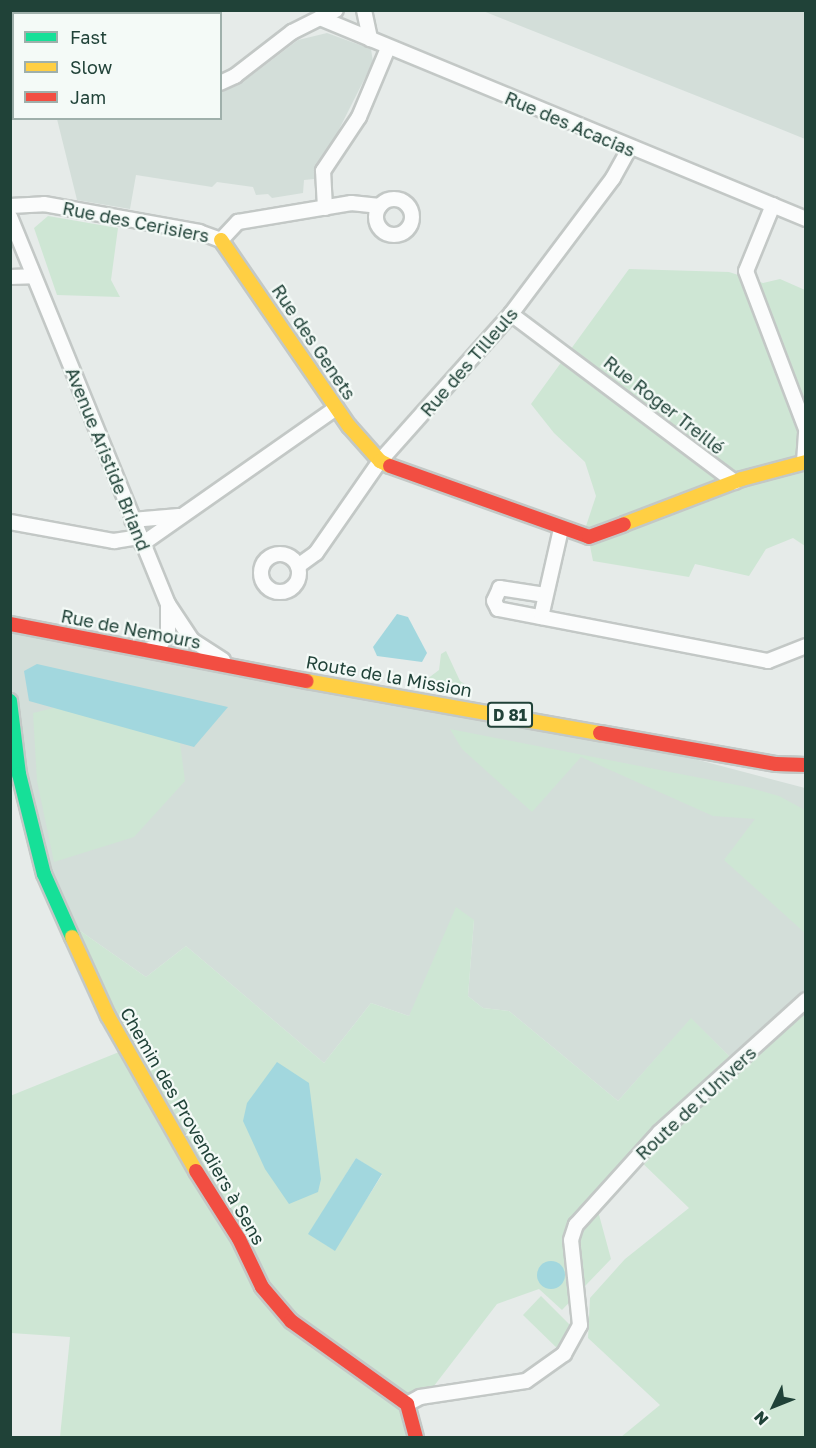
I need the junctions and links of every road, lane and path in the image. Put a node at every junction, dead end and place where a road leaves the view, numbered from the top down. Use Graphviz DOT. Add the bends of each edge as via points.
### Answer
graph roads {
  1 [pos="336,10"];
  2 [pos="364,10"];
  3 [pos="320,18"];
  4 [pos="369,39"];
  5 [pos="388,48"];
  6 [pos="248,66"];
  7 [pos="222,72"];
  8 [pos="222,81"];
  9 [pos="629,150"];
  10 [pos="773,205"];
  11 [pos="10,206"];
  12 [pos="380,206"];
  13 [pos="325,207"];
  14 [pos="10,217"];
  15 [pos="806,219"];
  16 [pos="14,239"];
  17 [pos="221,240"];
  18 [pos="33,276"];
  19 [pos="10,277"];
  20 [pos="512,314"];
  21 [pos="336,408"];
  22 [pos="806,429"];
  23 [pos="380,461"];
  24 [pos="805,462"];
  25 [pos="735,482"];
  26 [pos="181,516"];
  27 [pos="132,520"];
  28 [pos="10,522"];
  29 [pos="561,530"];
  30 [pos="140,541"];
  31 [pos="298,566"];
  32 [pos="545,595"];
  33 [pos="168,604"];
  34 [pos="541,617"];
  35 [pos="10,624"];
  36 [pos="168,634"];
  37 [pos="192,640"];
  38 [pos="806,646"];
  39 [pos="146,650"];
  40 [pos="185,658"];
  41 [pos="244,670"];
  42 [pos="10,701"];
  43 [pos="12,735"];
  44 [pos="776,764"];
  45 [pos="806,765"];
  46 [pos="806,775"];
  47 [pos="806,1000"];
  48 [pos="407,1404"];
  49 [pos="416,1437"];
  1 -- 3 [label="street"];
  2 -- 4 [label="street"];
  3 -- 4 [label="street, Rue des Acacias"];
  3 -- 6 [label="street" via="292,32"];
  4 -- 5 [label="street, Rue des Acacias"];
  5 -- 9 [label="street, Rue des Acacias"];
  5 -- 13 [label="street" via="359,117 323,171"];
  6 -- 7 [label="street"];
  6 -- 8 [label="street"];
  9 -- 10 [label="street, Rue des Acacias"];
  9 -- 20 [label="street, Rue des Tilleuls" via="613,178"];
  10 -- 15 [label="street, Rue des Acacias"];
  10 -- 22 [label="street" via="746,271"];
  11 -- 17 [label="street, Rue des Cerisiers" via="44,204 199,232"];
  12 -- 13 [label="street, Rue des Cerisiers" via="351,203"];
  13 -- 17 [label="street, Rue des Cerisiers" via="238,222"];
  14 -- 16 [label="street, Avenue Aristide Briand"];
  16 -- 18 [label="street, Avenue Aristide Briand"];
  17 -- 21 [label="street, Rue des Genets"];
  18 -- 19 [label="street"];
  18 -- 27 [label="street, Avenue Aristide Briand"];
  20 -- 23 [label="street, Rue des Tilleuls"];
  20 -- 25 [label="street, Rue Roger Treillé"];
  21 -- 23 [label="street, Rue des Genets"];
  21 -- 26 [label="street"];
  22 -- 24 [label="street"];
  23 -- 29 [label="street"];
  23 -- 31 [label="street, Rue des Tilleuls" via="316,553"];
  24 -- 25 [label="street"];
  25 -- 29 [label="street" via="589,537"];
  26 -- 27 [label="street"];
  26 -- 30 [label="street"];
  27 -- 30 [label="street, Avenue Aristide Briand"];
  28 -- 30 [label="street" via="114,541"];
  29 -- 32 [label="street"];
  30 -- 33 [label="street, Avenue Aristide Briand"];
  32 -- 34 [label="street"];
  32 -- 34 [label="street" via="500,588 494,601 498,609"];
  33 -- 36 [label="street"];
  33 -- 37 [label="street, Avenue Aristide Briand"];
  34 -- 38 [label="street" via="768,661"];
  35 -- 39 [label="street, Rue de Nemours / D 81"];
  36 -- 39 [label="street" via="160,645"];
  36 -- 40 [label="street"];
  37 -- 40 [label="street"];
  37 -- 41 [label="street, Avenue Aristide Briand"];
  39 -- 40 [label="street, Rue de Nemours / D 81"];
  40 -- 41 [label="street, Rue de Nemours / D 81"];
  41 -- 44 [label="street, Route de la Mission / D 81"];
  42 -- 43 [label="street, Chemin des Provendiers à Sens"];
  43 -- 48 [label="street, Chemin des Provendiers à Sens" via="35,846 108,1016 166,1122 239,1239 262,1287 291,1321"];
  44 -- 45 [label="street, D 81"];
  44 -- 46 [label="street, D 81"];
  47 -- 48 [label="street, Route de l'Univers" via="660,1132 576,1225 571,1240 580,1325 564,1354 526,1381 429,1395"];
  48 -- 49 [label="street"];
}
